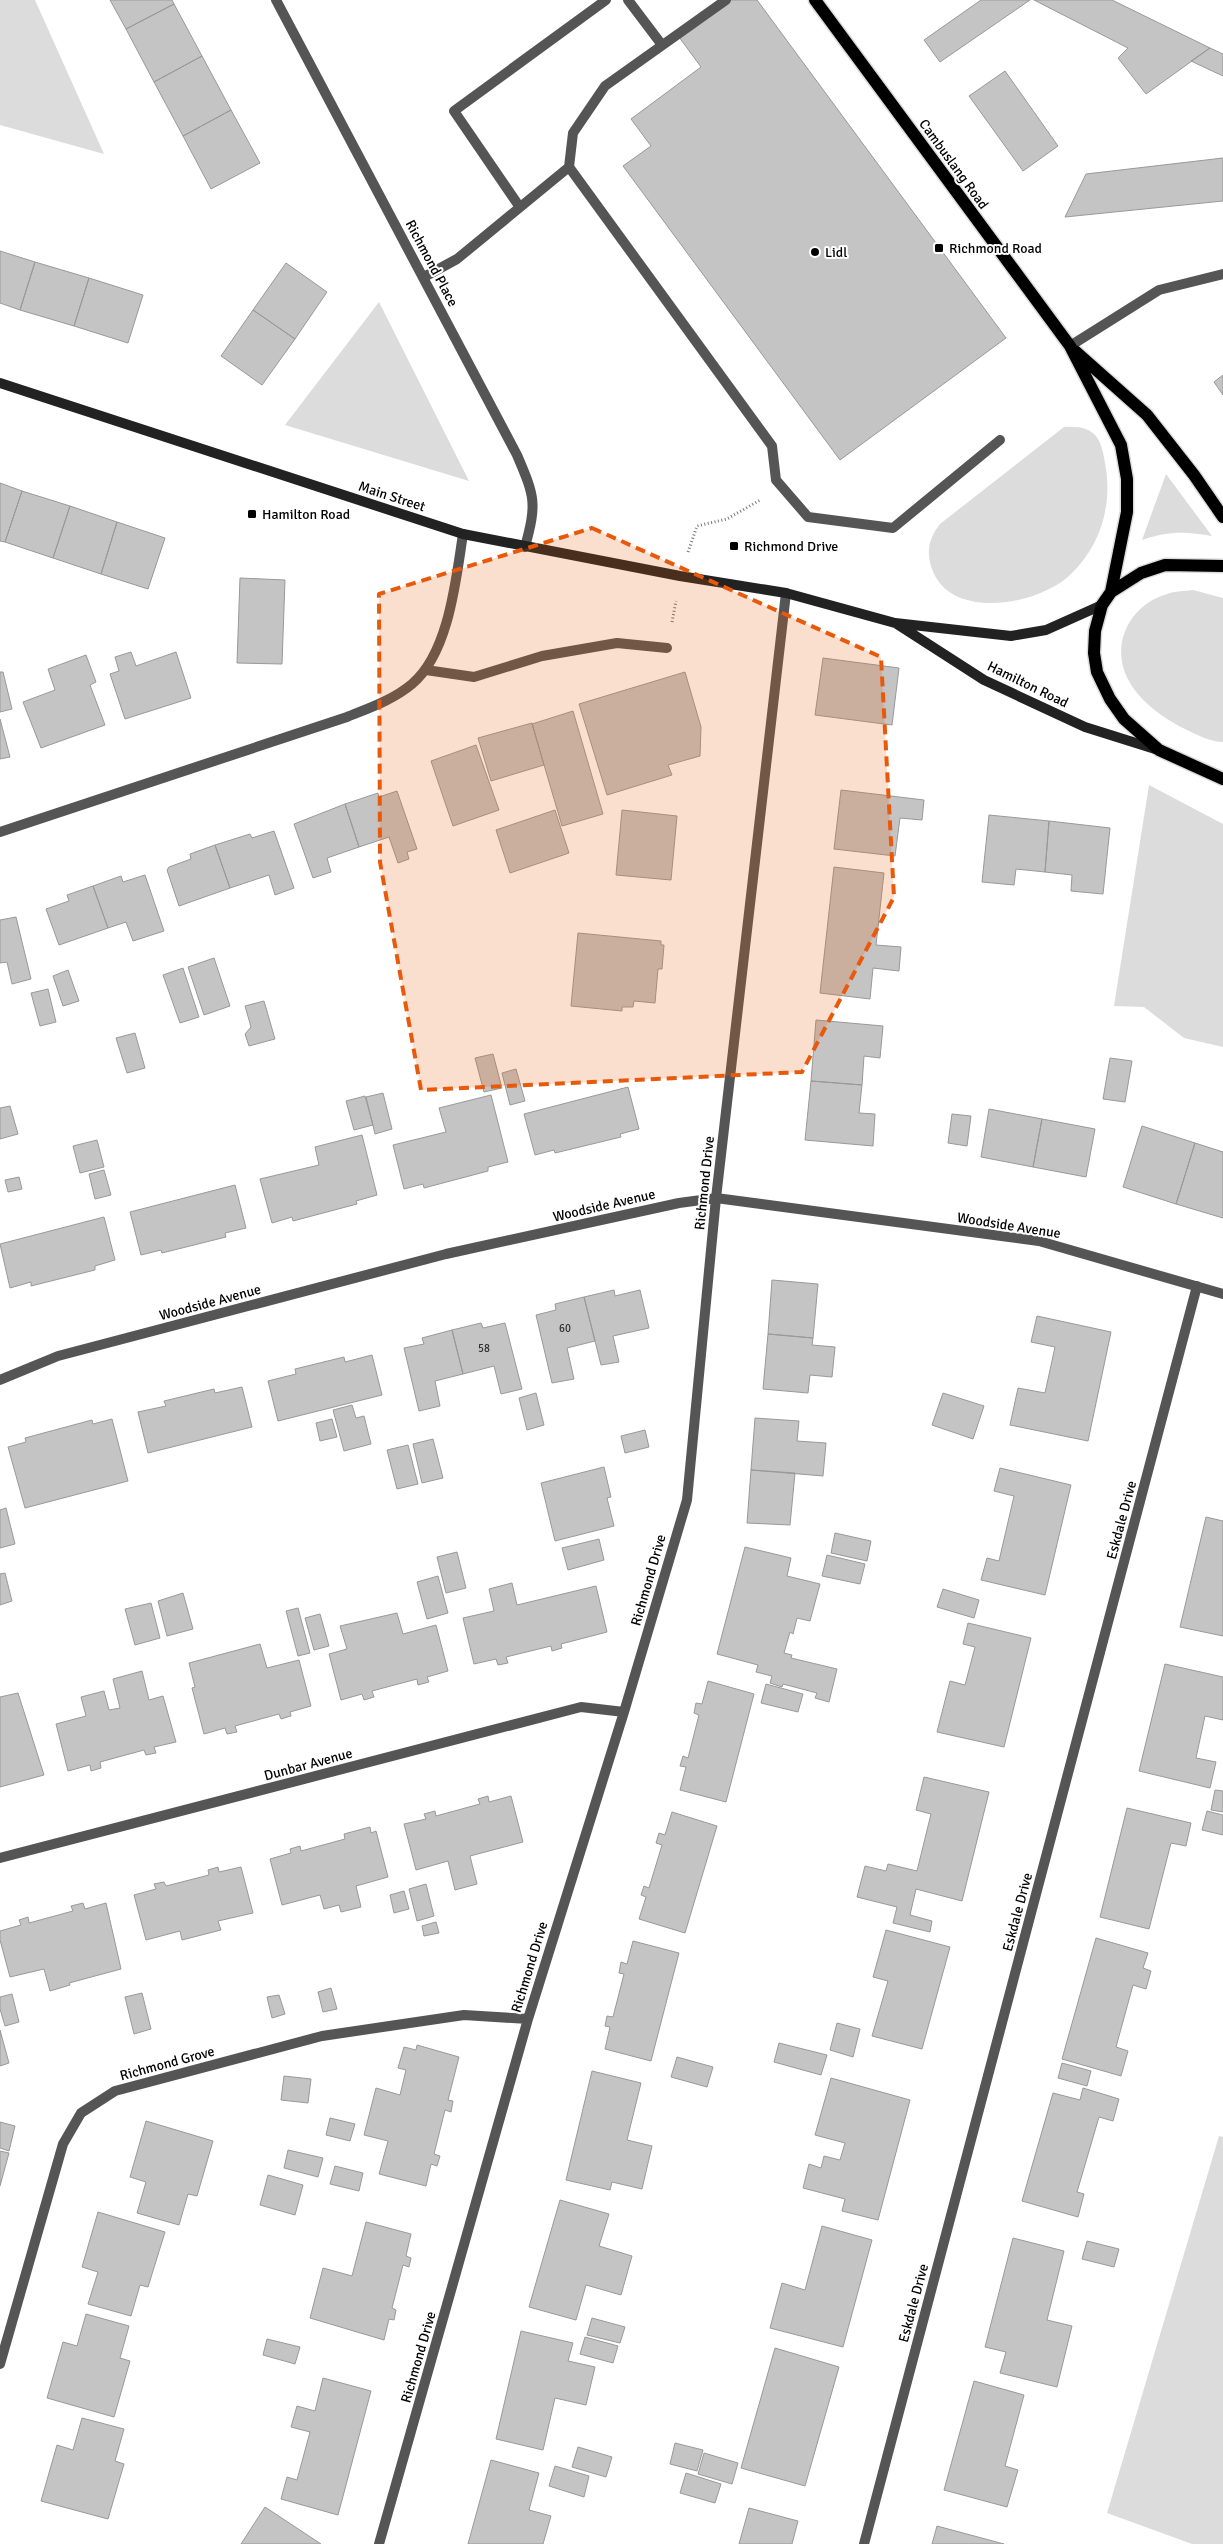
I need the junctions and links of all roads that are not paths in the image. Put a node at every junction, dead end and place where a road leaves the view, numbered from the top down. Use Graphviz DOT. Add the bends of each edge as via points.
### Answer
graph roads {
  1 [pos="276,0"];
  2 [pos="606,0"];
  3 [pos="628,0"];
  4 [pos="726,0"];
  5 [pos="815,0"];
  6 [pos="662,45"];
  7 [pos="569,167"];
  8 [pos="519,206"];
  9 [pos="1223,274"];
  10 [pos="424,276"];
  11 [pos="1070,346"];
  12 [pos="0,382"];
  13 [pos="1000,440"];
  14 [pos="1223,517"];
  15 [pos="463,534"];
  16 [pos="524,547"];
  17 [pos="1223,566"];
  18 [pos="1111,592"];
  19 [pos="786,593"];
  20 [pos="1102,605"];
  21 [pos="895,623"];
  22 [pos="667,648"];
  23 [pos="426,670"];
  24 [pos="1159,750"];
  25 [pos="1223,770"];
  26 [pos="1207,771"];
  27 [pos="1223,779"];
  28 [pos="0,832"];
  29 [pos="716,1198"];
  30 [pos="1197,1286"];
  31 [pos="1223,1294"];
  32 [pos="0,1380"];
  33 [pos="624,1712"];
  34 [pos="0,1858"];
  35 [pos="528,2019"];
  36 [pos="0,2364"];
  37 [pos="379,2544"];
  38 [pos="864,2544"];
  1 -- 10 [label="street, Richmond Place"];
  2 -- 8 [label="street" via="454,111"];
  3 -- 6 [label="street"];
  4 -- 6 [label="street"];
  5 -- 11 [label="main road, Cambuslang Road"];
  6 -- 7 [label="street" via="605,86 573,133"];
  7 -- 8 [label="street"];
  7 -- 13 [label="street" via="772,446 776,480 808,517 893,528"];
  8 -- 10 [label="street" via="457,259"];
  9 -- 11 [label="street" via="1159,290"];
  10 -- 16 [label="street, Richmond Place" via="518,455 532,489 534,514"];
  11 -- 14 [label="main road" via="1147,415"];
  11 -- 18 [label="main road" via="1121,445 1128,479 1127,512"];
  12 -- 15 [label="main road, Main Street"];
  15 -- 16 [label="main road, Main Street"];
  15 -- 23 [label="street" via="453,605"];
  16 -- 19 [label="main road, Main Street"];
  17 -- 18 [label="main road" via="1165,565 1141,572"];
  18 -- 20 [label="main road"];
  19 -- 21 [label="main road, Hamilton Road"];
  19 -- 29 [label="street, Richmond Drive"];
  20 -- 21 [label="main road, Hamilton Road" via="1046,630 1011,636"];
  20 -- 24 [label="main road" via="1095,631 1097,672 1124,719"];
  21 -- 24 [label="main road, Hamilton Road" via="984,680 1085,727"];
  22 -- 23 [label="street" via="617,643 542,656 474,677"];
  23 -- 28 [label="street" via="390,699 347,717"];
  24 -- 26 [label="main road"];
  25 -- 26 [label="main road"];
  26 -- 27 [label="main road"];
  29 -- 30 [label="street, Woodside Avenue" via="1039,1241"];
  29 -- 32 [label="street, Woodside Avenue" via="678,1203 446,1254 58,1356"];
  29 -- 33 [label="street, Richmond Drive" via="687,1500"];
  30 -- 31 [label="street, Woodside Avenue"];
  30 -- 38 [label="street, Eskdale Drive"];
  33 -- 34 [label="street, Dunbar Avenue" via="581,1707"];
  33 -- 35 [label="street, Richmond Drive"];
  35 -- 36 [label="street, Richmond Grove" via="464,2015 322,2036 115,2091 81,2113 63,2144"];
  35 -- 37 [label="street, Richmond Drive"];
}
